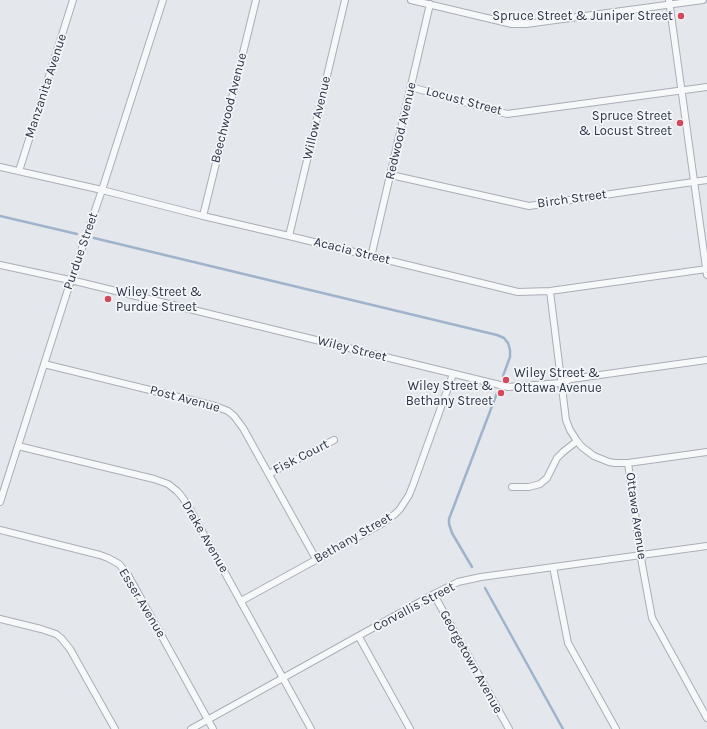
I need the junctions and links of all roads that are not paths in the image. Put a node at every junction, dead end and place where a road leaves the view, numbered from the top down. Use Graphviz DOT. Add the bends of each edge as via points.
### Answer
graph roads {
  1 [pos="74,0"];
  2 [pos="163,0"];
  3 [pos="256,0"];
  4 [pos="345,0"];
  5 [pos="412,0"];
  6 [pos="703,0"];
  7 [pos="670,2"];
  8 [pos="430,4"];
  9 [pos="411,87"];
  10 [pos="707,87"];
  11 [pos="682,90"];
  12 [pos="0,167"];
  13 [pos="19,171"];
  14 [pos="390,175"];
  15 [pos="707,180"];
  16 [pos="694,181"];
  17 [pos="102,190"];
  18 [pos="203,216"];
  19 [pos="289,236"];
  20 [pos="371,257"];
  21 [pos="0,265"];
  22 [pos="707,271"];
  23 [pos="71,280"];
  24 [pos="550,291"];
  25 [pos="707,360"];
  26 [pos="44,364"];
  27 [pos="453,374"];
  28 [pos="561,383"];
  29 [pos="334,440"];
  30 [pos="577,441"];
  31 [pos="18,446"];
  32 [pos="707,452"];
  33 [pos="628,463"];
  34 [pos="269,474"];
  35 [pos="512,487"];
  36 [pos="0,502"];
  37 [pos="0,530"];
  38 [pos="707,546"];
  39 [pos="641,555"];
  40 [pos="316,559"];
  41 [pos="553,567"];
  42 [pos="434,594"];
  43 [pos="241,602"];
  44 [pos="0,619"];
  45 [pos="359,637"];
  46 [pos="283,678"];
  47 [pos="707,718"];
  48 [pos="208,720"];
  49 [pos="115,729"];
  50 [pos="191,729"];
  51 [pos="213,729"];
  52 [pos="311,729"];
  53 [pos="410,729"];
  54 [pos="509,729"];
  55 [pos="616,729"];
  1 -- 13 [label="street, Manzanita Avenue"];
  2 -- 17 [label="street, Purdue Street"];
  3 -- 18 [label="street, Beechwood Avenue"];
  4 -- 19 [label="street, Willow Avenue"];
  5 -- 8 [label="street"];
  6 -- 7 [label="street"];
  7 -- 8 [label="street" via="526,24 512,24"];
  7 -- 11 [label="street"];
  8 -- 9 [label="street, Redwood Avenue"];
  9 -- 11 [label="street, Locust Street" via="507,114"];
  9 -- 14 [label="street, Redwood Avenue"];
  10 -- 11 [label="street, Locust Street"];
  11 -- 16 [label="street"];
  12 -- 13 [label="street, Acacia Street"];
  13 -- 17 [label="street, Acacia Street"];
  14 -- 16 [label="street, Birch Street" via="529,206"];
  14 -- 20 [label="street, Redwood Avenue"];
  15 -- 16 [label="street, Birch Street"];
  16 -- 22 [label="street"];
  17 -- 18 [label="street, Acacia Street"];
  17 -- 23 [label="street, Purdue Street"];
  18 -- 19 [label="street, Acacia Street"];
  19 -- 20 [label="street, Acacia Street"];
  20 -- 24 [label="street, Acacia Street" via="518,292"];
  21 -- 23 [label="street, Wiley Street"];
  22 -- 24 [label="street, Acacia Street"];
  23 -- 26 [label="street, Purdue Street"];
  23 -- 27 [label="street, Wiley Street"];
  24 -- 28 [label="street, Ottawa Avenue"];
  25 -- 28 [label="street, Wiley Street" via="571,379"];
  26 -- 31 [label="street, Purdue Street"];
  26 -- 34 [label="street, Post Avenue" via="222,408 238,421"];
  27 -- 28 [label="street, Wiley Street" via="508,387"];
  27 -- 40 [label="street, Bethany Street" via="413,485 400,509 383,522"];
  28 -- 30 [label="street, Ottawa Avenue" via="566,420"];
  29 -- 34 [label="street, Fisk Court"];
  30 -- 33 [label="street, Ottawa Avenue" via="594,456 615,463"];
  30 -- 35 [label="street" via="557,458 547,478 540,484"];
  31 -- 36 [label="street, Purdue Street"];
  31 -- 43 [label="street, Drake Avenue" via="154,479 173,487 187,504"];
  32 -- 33 [label="street"];
  33 -- 39 [label="street, Ottawa Avenue"];
  34 -- 40 [label="street, Post Avenue"];
  37 -- 48 [label="street, Esser Avenue" via="100,555 119,564 128,575"];
  38 -- 39 [label="street, Corvallis Street"];
  39 -- 41 [label="street, Corvallis Street"];
  39 -- 47 [label="street, Ottawa Avenue" via="652,618"];
  40 -- 43 [label="street, Bethany Street"];
  41 -- 42 [label="street, Corvallis Street" via="467,580"];
  41 -- 55 [label="street" via="568,643"];
  42 -- 45 [label="street, Corvallis Street"];
  42 -- 54 [label="street, Georgetown Avenue"];
  43 -- 46 [label="street, Drake Avenue"];
  44 -- 49 [label="street" via="41,629 61,638 70,649"];
  45 -- 46 [label="street, Corvallis Street"];
  45 -- 53 [label="street"];
  46 -- 48 [label="street, Corvallis Street"];
  46 -- 52 [label="street, Drake Avenue"];
  48 -- 50 [label="street, Corvallis Street"];
  48 -- 51 [label="street, Esser Avenue"];
}
